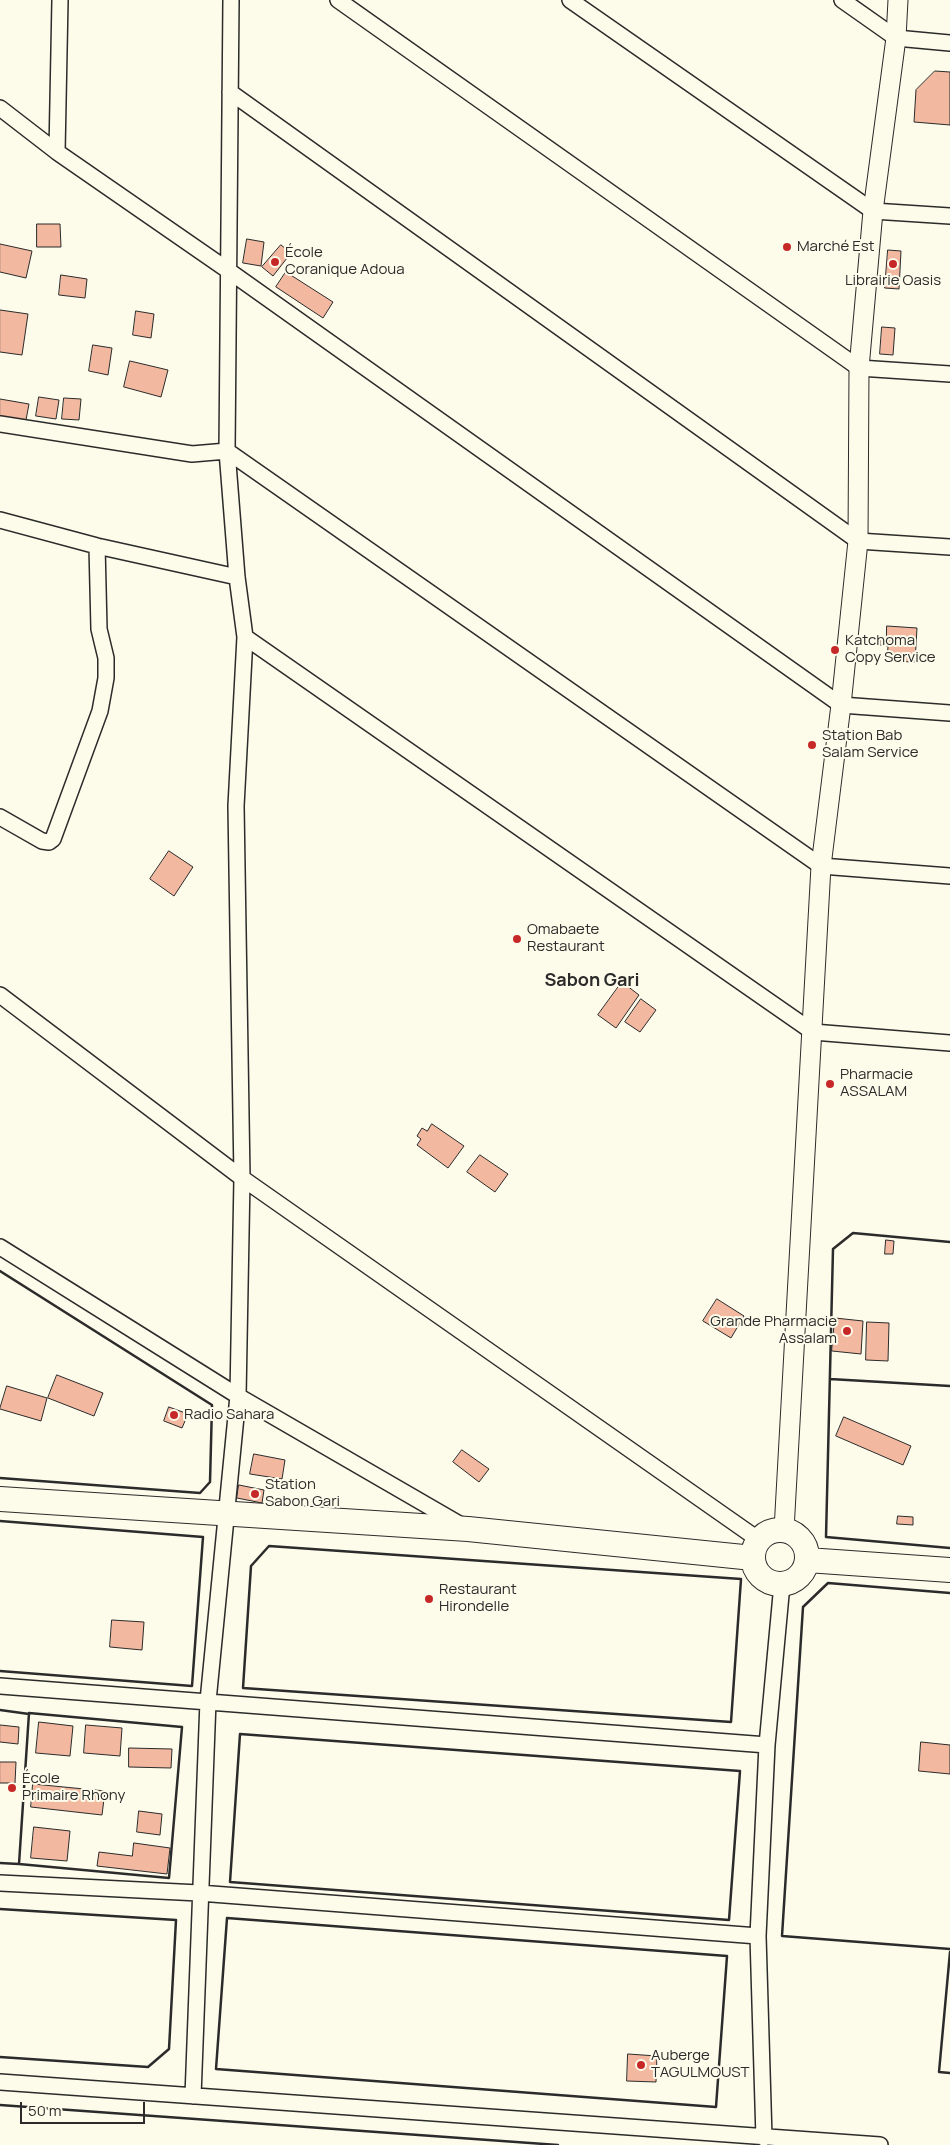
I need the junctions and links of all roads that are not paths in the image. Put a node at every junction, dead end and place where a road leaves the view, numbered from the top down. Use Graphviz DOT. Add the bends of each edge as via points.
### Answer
graph roads {
  1 [pos="60,0"];
  2 [pos="231,0"];
  3 [pos="338,0"];
  4 [pos="570,0"];
  5 [pos="842,0"];
  6 [pos="898,0"];
  7 [pos="896,38"];
  8 [pos="950,43"];
  9 [pos="230,92"];
  10 [pos="0,108"];
  11 [pos="56,152"];
  12 [pos="873,211"];
  13 [pos="950,216"];
  14 [pos="229,271"];
  15 [pos="859,368"];
  16 [pos="950,374"];
  17 [pos="0,424"];
  18 [pos="227,451"];
  19 [pos="0,520"];
  20 [pos="858,542"];
  21 [pos="97,546"];
  22 [pos="950,547"];
  23 [pos="238,577"];
  24 [pos="245,637"];
  25 [pos="841,705"];
  26 [pos="950,713"];
  27 [pos="0,817"];
  28 [pos="821,866"];
  29 [pos="950,876"];
  30 [pos="0,995"];
  31 [pos="813,1032"];
  32 [pos="950,1043"];
  33 [pos="242,1178"];
  34 [pos="0,1247"];
  35 [pos="238,1396"];
  36 [pos="0,1499"];
  37 [pos="226,1514"];
  38 [pos="468,1529"];
  39 [pos="784,1530"];
  40 [pos="756,1549"];
  41 [pos="807,1560"];
  42 [pos="950,1570"];
  43 [pos="782,1584"];
  44 [pos="0,1686"];
  45 [pos="208,1701"];
  46 [pos="767,1745"];
  47 [pos="0,1884"];
  48 [pos="199,1893"];
  49 [pos="758,1936"];
  50 [pos="0,2082"];
  51 [pos="193,2096"];
  52 [pos="764,2138"];
  53 [pos="880,2145"];
  1 -- 11 [label="street"];
  2 -- 9 [label="street"];
  3 -- 15 [label="street"];
  4 -- 12 [label="street"];
  5 -- 7 [label="street"];
  6 -- 7 [label="street"];
  7 -- 8 [label="street"];
  7 -- 12 [label="street"];
  9 -- 14 [label="street"];
  9 -- 20 [label="street"];
  10 -- 11 [label="street"];
  11 -- 14 [label="street"];
  12 -- 13 [label="street"];
  12 -- 15 [label="street"];
  14 -- 18 [label="street"];
  14 -- 25 [label="street"];
  15 -- 16 [label="street"];
  15 -- 20 [label="street"];
  17 -- 18 [label="street" via="192,454"];
  18 -- 23 [label="street"];
  18 -- 28 [label="street"];
  19 -- 21 [label="street"];
  20 -- 22 [label="street"];
  20 -- 25 [label="street"];
  21 -- 23 [label="street"];
  21 -- 27 [label="street" via="99,630 107,668 100,711 53,839 42,841"];
  23 -- 24 [label="street"];
  24 -- 31 [label="street"];
  24 -- 33 [label="street" via="236,806"];
  25 -- 26 [label="street"];
  25 -- 28 [label="street"];
  28 -- 29 [label="street"];
  28 -- 31 [label="street"];
  30 -- 33 [label="street"];
  31 -- 32 [label="street"];
  31 -- 39 [label="street"];
  33 -- 35 [label="street"];
  33 -- 40 [label="street"];
  34 -- 35 [label="street"];
  35 -- 37 [label="street"];
  35 -- 38 [label="street"];
  36 -- 37 [label="main road"];
  37 -- 38 [label="main road"];
  37 -- 45 [label="street"];
  38 -- 40 [label="main road"];
  39 -- 40 [label="main road" via="770,1532"];
  39 -- 41 [label="main road" via="799,1537"];
  40 -- 43 [label="main road" via="759,1574 773,1583"];
  41 -- 42 [label="main road"];
  41 -- 43 [label="main road" via="796,1579"];
  43 -- 46 [label="street"];
  44 -- 45 [label="street"];
  45 -- 46 [label="street"];
  45 -- 48 [label="street"];
  46 -- 49 [label="street"];
  47 -- 48 [label="street"];
  48 -- 49 [label="street"];
  48 -- 51 [label="street"];
  49 -- 52 [label="street"];
  50 -- 51 [label="street"];
  51 -- 52 [label="street"];
  52 -- 53 [label="street"];
}
